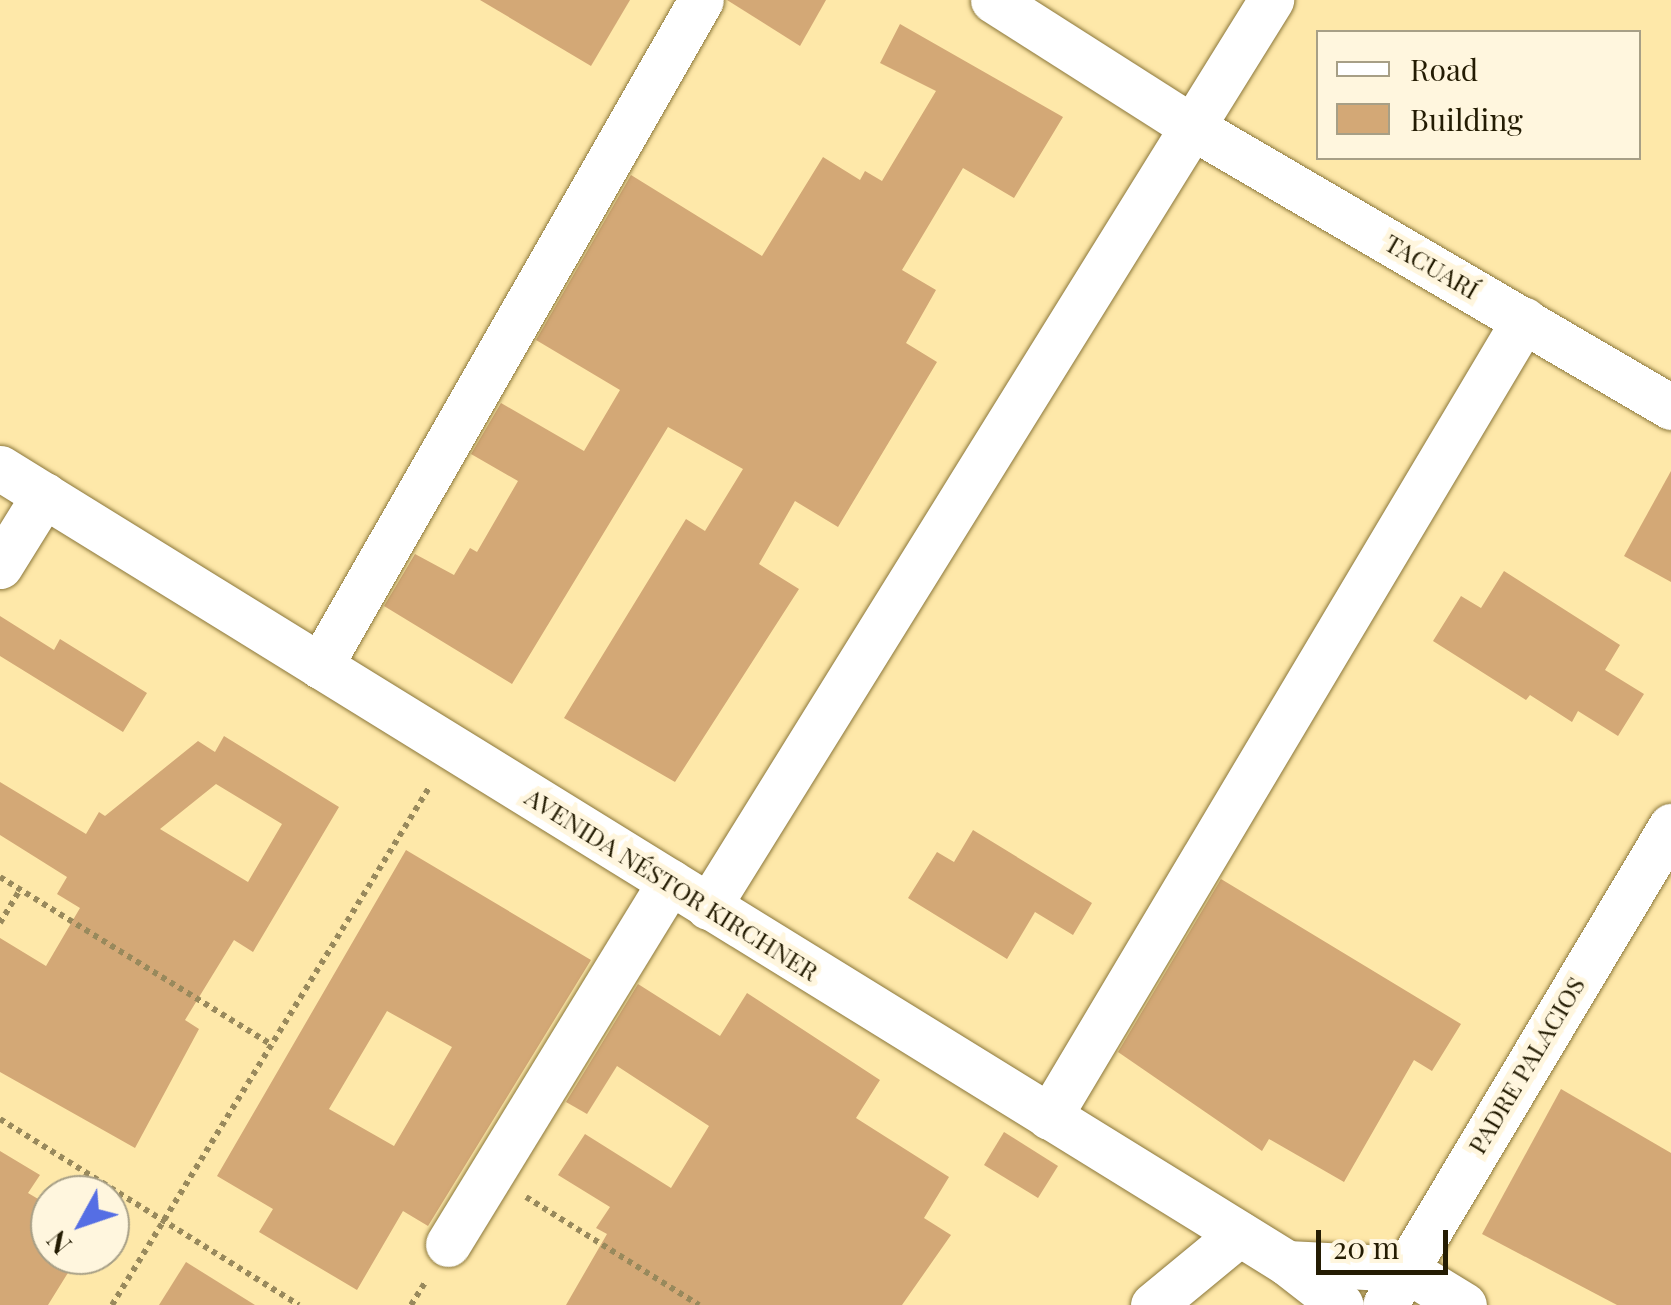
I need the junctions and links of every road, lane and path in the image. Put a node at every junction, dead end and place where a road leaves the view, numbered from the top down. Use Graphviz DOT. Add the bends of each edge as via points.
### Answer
graph roads {
  1 [pos="701,0"];
  2 [pos="993,0"];
  3 [pos="1271,0"];
  4 [pos="1192,127"];
  5 [pos="1524,320"];
  6 [pos="1671,407"];
  7 [pos="0,468"];
  8 [pos="44,495"];
  9 [pos="0,566"];
  10 [pos="320,666"];
  11 [pos="454,748"];
  12 [pos="1671,826"];
  13 [pos="0,878"];
  14 [pos="670,882"];
  15 [pos="20,890"];
  16 [pos="708,906"];
  17 [pos="0,923"];
  18 [pos="272,1045"];
  19 [pos="1048,1117"];
  20 [pos="0,1119"];
  21 [pos="490,1175"];
  22 [pos="164,1221"];
  23 [pos="1239,1234"];
  24 [pos="448,1244"];
  25 [pos="1287,1263"];
  26 [pos="1395,1287"];
  27 [pos="112,1305"];
  28 [pos="299,1305"];
  29 [pos="699,1305"];
  30 [pos="1154,1305"];
  31 [pos="1342,1305"];
  32 [pos="1464,1305"];
  1 -- 10 [label="street"];
  2 -- 4 [label="street, TACUARÍ"];
  3 -- 4 [label="street"];
  4 -- 5 [label="street, TACUARÍ"];
  4 -- 16 [label="street"];
  5 -- 6 [label="street, TACUARÍ"];
  5 -- 19 [label="street"];
  7 -- 8 [label="street, AVENIDA NÉSTOR KIRCHNER"];
  8 -- 9 [label="street"];
  8 -- 10 [label="street, AVENIDA NÉSTOR KIRCHNER"];
  10 -- 11 [label="street, AVENIDA NÉSTOR KIRCHNER"];
  11 -- 14 [label="street, AVENIDA NÉSTOR KIRCHNER"];
  11 -- 18 [label="path"];
  12 -- 26 [label="street, PADRE PALACIOS"];
  13 -- 15 [label="path"];
  14 -- 16 [label="street, AVENIDA NÉSTOR KIRCHNER"];
  14 -- 21 [label="street"];
  15 -- 17 [label="path"];
  15 -- 18 [label="path"];
  16 -- 19 [label="street, AVENIDA NÉSTOR KIRCHNER"];
  18 -- 22 [label="path"];
  19 -- 23 [label="street, AVENIDA NÉSTOR KIRCHNER"];
  20 -- 22 [label="path"];
  21 -- 24 [label="street"];
  21 -- 29 [label="path"];
  22 -- 27 [label="path"];
  22 -- 28 [label="path"];
  23 -- 25 [label="street, AVENIDA NÉSTOR KIRCHNER"];
  23 -- 30 [label="street"];
  25 -- 26 [label="street"];
  25 -- 31 [label="street, AVENIDA NÉSTOR KIRCHNER"];
  26 -- 32 [label="street"];
}
